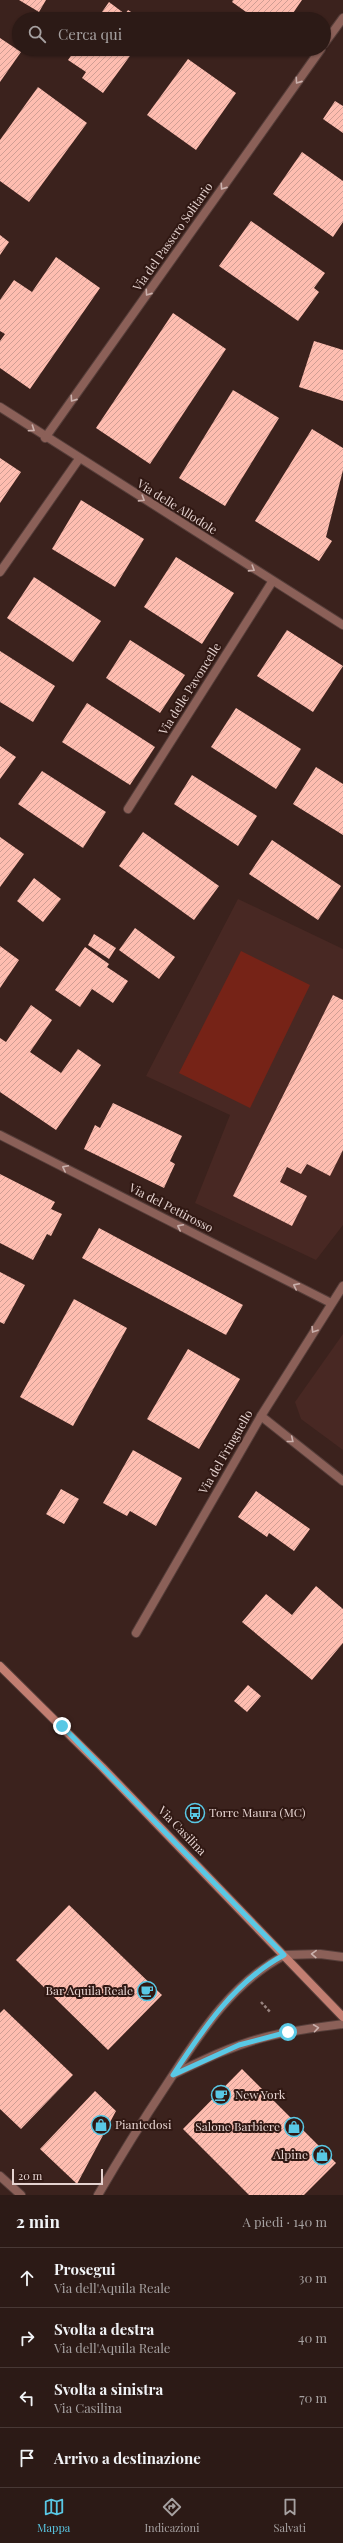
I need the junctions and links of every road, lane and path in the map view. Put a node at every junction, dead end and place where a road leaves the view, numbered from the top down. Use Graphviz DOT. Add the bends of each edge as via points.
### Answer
graph roads {
  1 [pos="343,18"];
  2 [pos="339,29"];
  3 [pos="331,37"];
  4 [pos="316,56"];
  5 [pos="0,407"];
  6 [pos="45,438"];
  7 [pos="79,459"];
  8 [pos="0,572"];
  9 [pos="272,582"];
  10 [pos="343,625"];
  11 [pos="128,809"];
  12 [pos="0,1135"];
  13 [pos="343,1286"];
  14 [pos="331,1303"];
  15 [pos="261,1416"];
  16 [pos="343,1481"];
  17 [pos="136,1633"];
  18 [pos="0,1666"];
  19 [pos="284,1955"];
  20 [pos="343,1957"];
  21 [pos="261,2002"];
  22 [pos="271,2013"];
  23 [pos="343,2016"];
  24 [pos="343,2024"];
  25 [pos="173,2075"];
  26 [pos="0,2176"];
  27 [pos="21,2195"];
  28 [pos="98,2195"];
  1 -- 2 [label="street"];
  2 -- 3 [label="street"];
  4 -- 6 [label="street, Via del Passero Solitario, one-way"];
  5 -- 6 [label="street, Via delle Allodole, one-way"];
  6 -- 7 [label="street, Via delle Allodole"];
  7 -- 8 [label="street"];
  7 -- 9 [label="street, Via delle Allodole, one-way"];
  9 -- 10 [label="street, Via delle Allodole"];
  9 -- 11 [label="street, Via delle Pavoncelle"];
  14 -- 12 [label="street, Via del Pettirosso, one-way"];
  13 -- 14 [label="street, Via del Fringuello"];
  14 -- 15 [label="street, Via del Fringuello, one-way"];
  15 -- 16 [label="street, one-way"];
  15 -- 17 [label="street, Via del Fringuello"];
  18 -- 19 [label="main road, Via Casilina" via="77,1741"];
  20 -- 19 [label="street, one-way"];
  19 -- 23 [label="main road, Via Casilina"];
  19 -- 25 [label="street" via="261,1969 230,1998 205,2028"];
  21 -- 22 [label="path"];
  25 -- 24 [label="street, one-way" via="210,2057 262,2038"];
  25 -- 28 [label="street"];
  26 -- 27 [label="street"];
}
